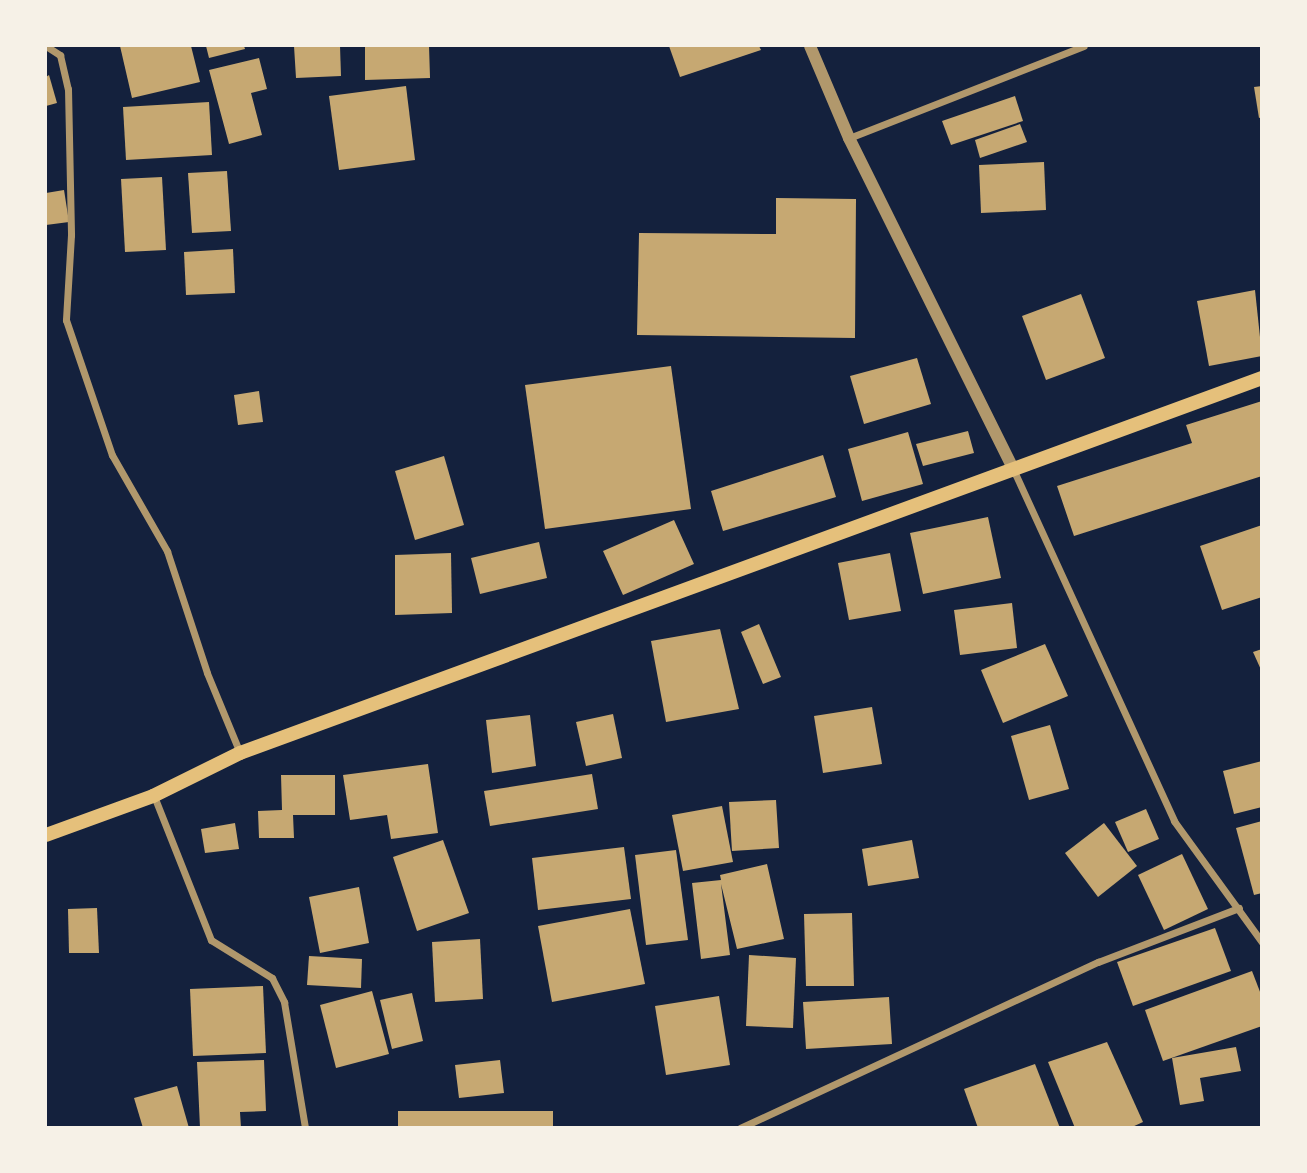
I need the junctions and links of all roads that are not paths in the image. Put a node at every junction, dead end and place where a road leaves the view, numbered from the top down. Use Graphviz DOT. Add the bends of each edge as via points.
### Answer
graph roads {
  1 [pos="46,46"];
  2 [pos="810,46"];
  3 [pos="1084,46"];
  4 [pos="849,138"];
  5 [pos="1262,378"];
  6 [pos="1014,471"];
  7 [pos="240,753"];
  8 [pos="153,796"];
  9 [pos="46,835"];
  10 [pos="1239,908"];
  11 [pos="1262,942"];
  12 [pos="305,1128"];
  13 [pos="740,1128"];
  1 -- 7 [label="street" via="60,55 68,89 71,235 66,320 112,456 167,551 207,673"];
  2 -- 4 [label="street"];
  3 -- 4 [label="street"];
  4 -- 6 [label="street"];
  5 -- 6 [label="main road"];
  6 -- 7 [label="main road"];
  6 -- 10 [label="street" via="1174,821"];
  7 -- 8 [label="main road"];
  8 -- 9 [label="main road"];
  8 -- 12 [label="street" via="211,940 272,978 284,1002"];
  10 -- 11 [label="street"];
  10 -- 13 [label="street" via="1098,962"];
}
